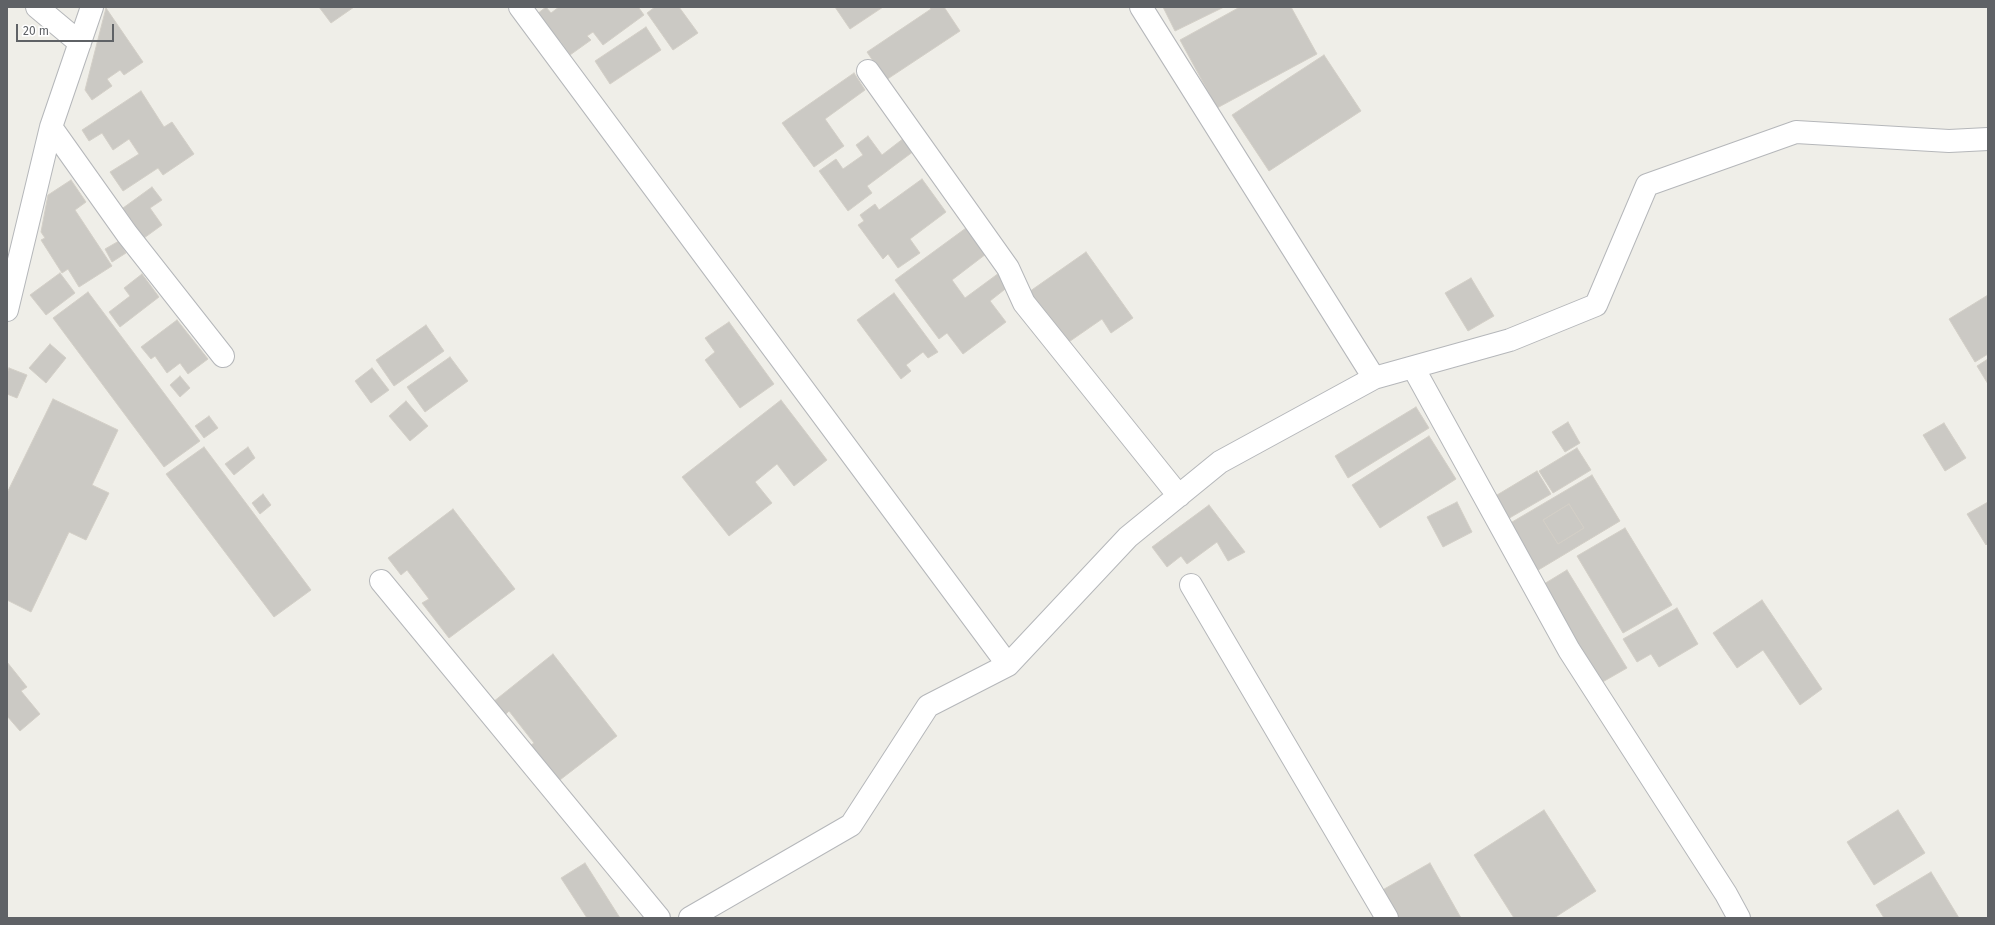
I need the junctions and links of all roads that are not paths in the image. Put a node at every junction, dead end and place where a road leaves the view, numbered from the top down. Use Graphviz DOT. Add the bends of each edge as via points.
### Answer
graph roads {
  1 [pos="37,7"];
  2 [pos="92,7"];
  3 [pos="520,7"];
  4 [pos="1141,7"];
  5 [pos="80,43"];
  6 [pos="868,71"];
  7 [pos="51,128"];
  8 [pos="1988,139"];
  9 [pos="7,310"];
  10 [pos="223,356"];
  11 [pos="1414,368"];
  12 [pos="1374,378"];
  13 [pos="1179,496"];
  14 [pos="381,581"];
  15 [pos="1191,585"];
  16 [pos="1008,665"];
  17 [pos="659,918"];
  18 [pos="690,918"];
  19 [pos="1387,918"];
  20 [pos="1740,918"];
  1 -- 5 [label="street"];
  2 -- 5 [label="street"];
  3 -- 16 [label="street"];
  4 -- 12 [label="street"];
  5 -- 7 [label="street"];
  6 -- 13 [label="street" via="1008,268 1024,303"];
  7 -- 9 [label="street"];
  7 -- 10 [label="street" via="132,240"];
  8 -- 11 [label="street" via="1949,141 1796,132 1647,185 1596,305 1510,340"];
  11 -- 12 [label="street"];
  11 -- 20 [label="street" via="1569,650"];
  12 -- 13 [label="street" via="1220,462"];
  13 -- 16 [label="street" via="1128,537"];
  14 -- 17 [label="street"];
  15 -- 19 [label="street"];
  16 -- 18 [label="street" via="928,706 851,825"];
}
